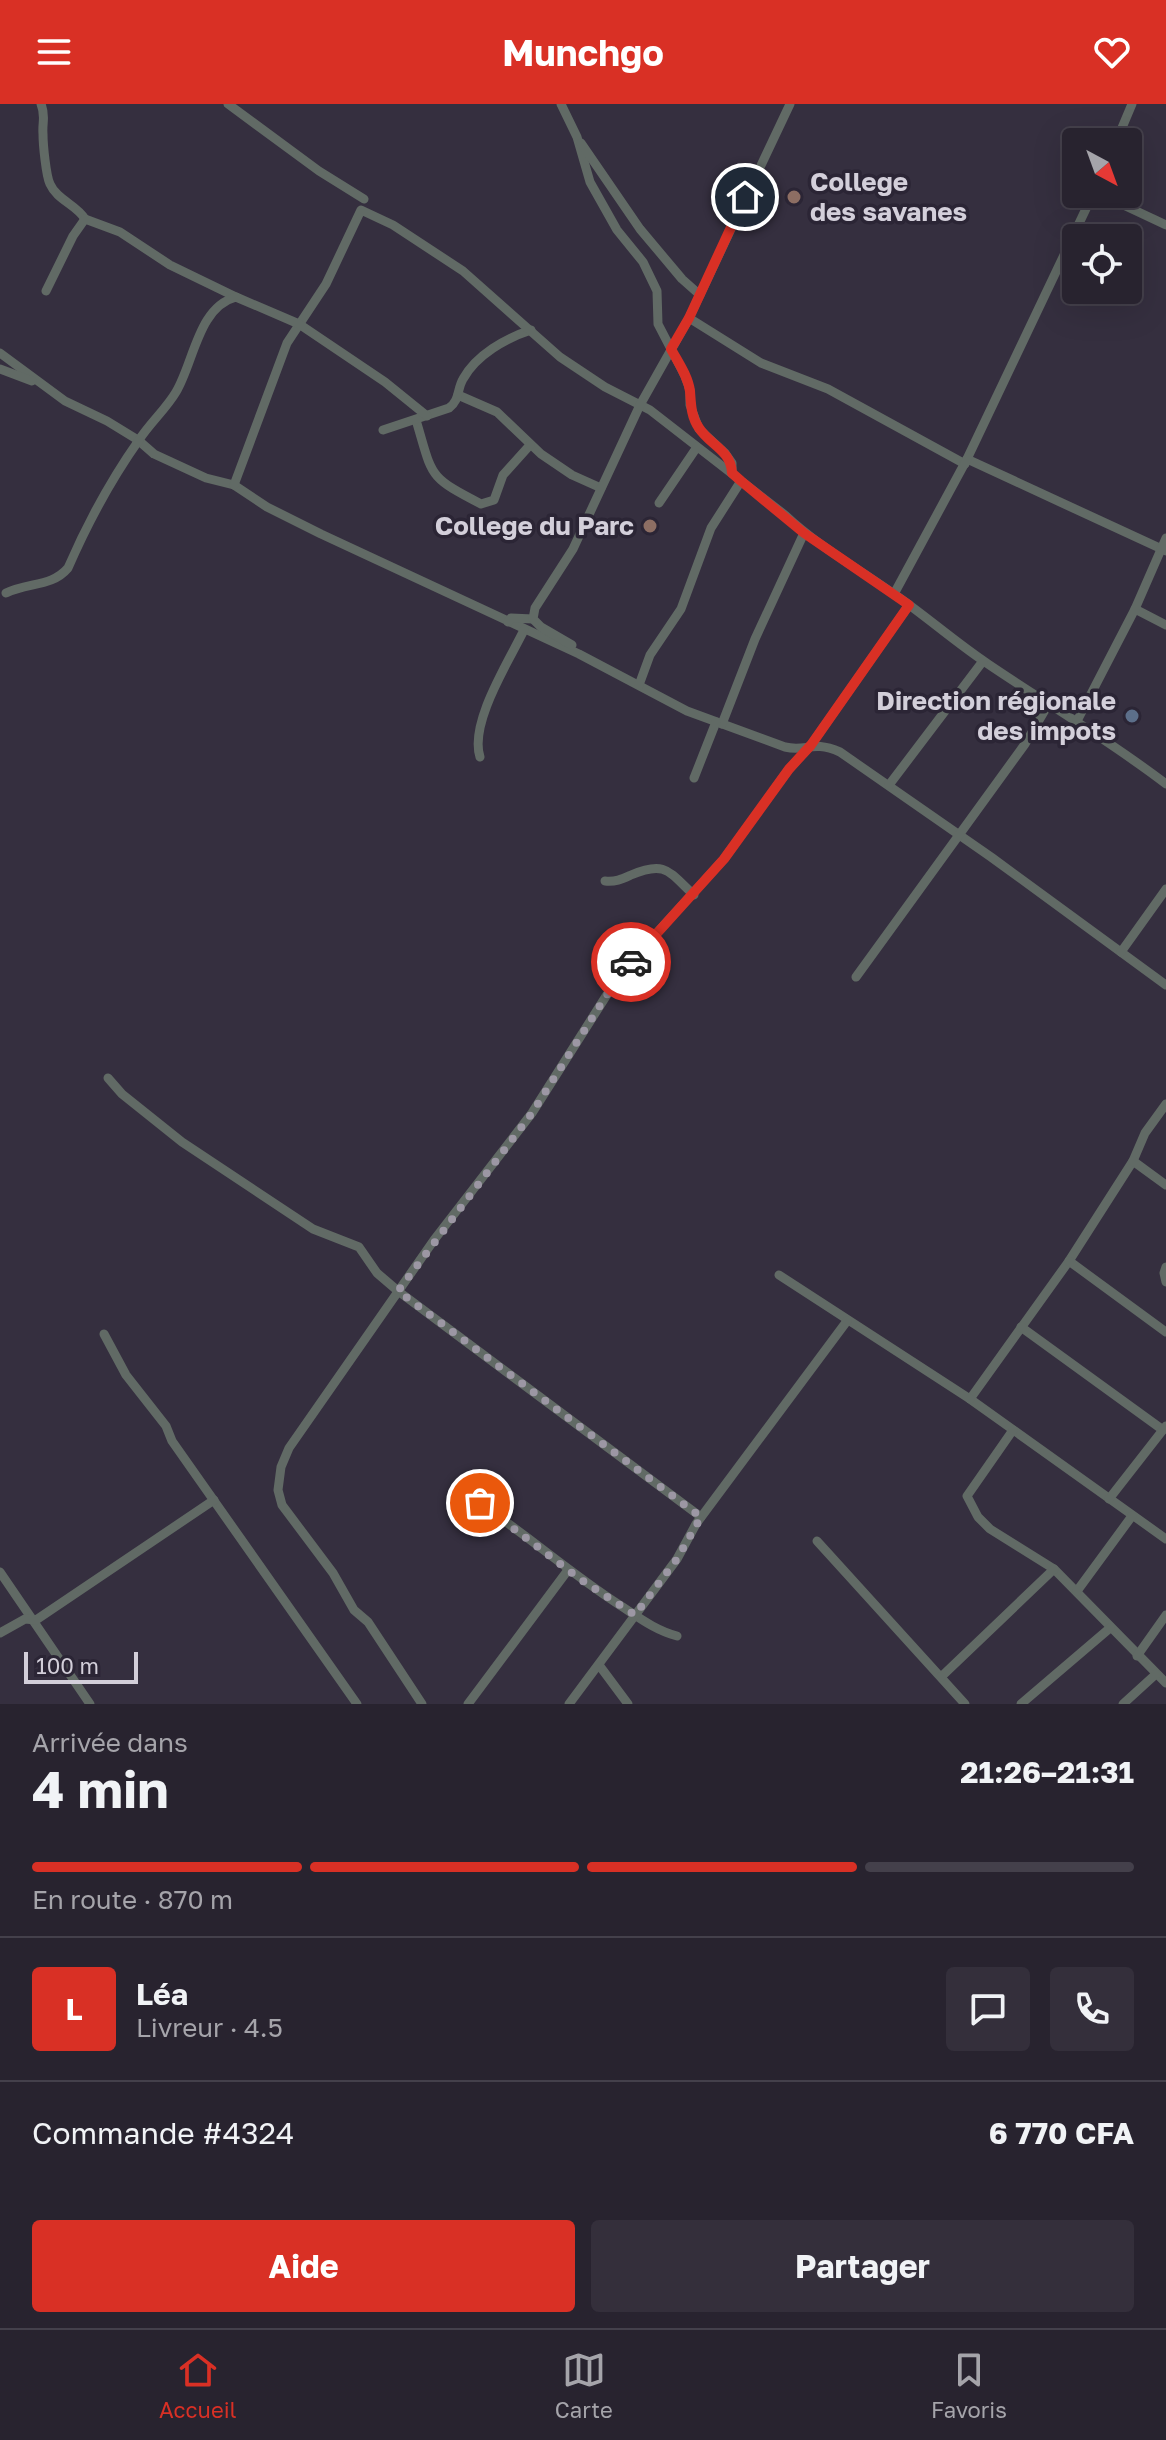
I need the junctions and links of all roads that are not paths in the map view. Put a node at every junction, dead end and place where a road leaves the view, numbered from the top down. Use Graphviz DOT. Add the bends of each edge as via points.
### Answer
graph roads {
  1 [pos="41,104"];
  2 [pos="228,104"];
  3 [pos="561,104"];
  4 [pos="790,104"];
  5 [pos="1132,104"];
  6 [pos="1122,128"];
  7 [pos="577,137"];
  8 [pos="364,199"];
  9 [pos="1086,208"];
  10 [pos="1130,208"];
  11 [pos="85,219"];
  12 [pos="1166,225"];
  13 [pos="46,291"];
  14 [pos="700,295"];
  15 [pos="236,297"];
  16 [pos="689,318"];
  17 [pos="299,324"];
  18 [pos="531,330"];
  19 [pos="671,349"];
  20 [pos="0,353"];
  21 [pos="0,369"];
  22 [pos="39,383"];
  23 [pos="458,395"];
  24 [pos="640,405"];
  25 [pos="427,416"];
  26 [pos="416,420"];
  27 [pos="383,430"];
  28 [pos="138,440"];
  29 [pos="530,445"];
  30 [pos="697,447"];
  31 [pos="966,461"];
  32 [pos="732,473"];
  33 [pos="741,481"];
  34 [pos="234,485"];
  35 [pos="601,488"];
  36 [pos="659,503"];
  37 [pos="804,533"];
  38 [pos="1166,538"];
  39 [pos="1164,550"];
  40 [pos="6,593"];
  41 [pos="894,594"];
  42 [pos="909,605"];
  43 [pos="1135,609"];
  44 [pos="533,619"];
  45 [pos="508,622"];
  46 [pos="1166,625"];
  47 [pos="524,630"];
  48 [pos="579,654"];
  49 [pos="983,661"];
  50 [pos="639,685"];
  51 [pos="1048,705"];
  52 [pos="1077,721"];
  53 [pos="719,723"];
  54 [pos="811,745"];
  55 [pos="480,757"];
  56 [pos="694,778"];
  57 [pos="1165,780"];
  58 [pos="889,785"];
  59 [pos="958,836"];
  60 [pos="605,881"];
  61 [pos="1166,889"];
  62 [pos="694,895"];
  63 [pos="1121,952"];
  64 [pos="856,977"];
  65 [pos="1166,985"];
  66 [pos="108,1078"];
  67 [pos="1166,1104"];
  68 [pos="1133,1161"];
  69 [pos="1166,1185"];
  70 [pos="1069,1261"];
  71 [pos="1166,1267"];
  72 [pos="779,1275"];
  73 [pos="1166,1282"];
  74 [pos="398,1291"];
  75 [pos="847,1321"];
  76 [pos="1021,1327"];
  77 [pos="1166,1332"];
  78 [pos="104,1334"];
  79 [pos="970,1399"];
  80 [pos="1165,1428"];
  81 [pos="1013,1430"];
  82 [pos="462,1492"];
  83 [pos="1109,1499"];
  84 [pos="214,1500"];
  85 [pos="1132,1516"];
  86 [pos="701,1517"];
  87 [pos="1166,1539"];
  88 [pos="817,1541"];
  89 [pos="1054,1569"];
  90 [pos="568,1570"];
  91 [pos="0,1572"];
  92 [pos="1077,1591"];
  93 [pos="635,1615"];
  94 [pos="1166,1615"];
  95 [pos="31,1619"];
  96 [pos="1110,1628"];
  97 [pos="0,1633"];
  98 [pos="677,1636"];
  99 [pos="1137,1656"];
  100 [pos="599,1665"];
  101 [pos="1156,1674"];
  102 [pos="941,1677"];
  103 [pos="1166,1683"];
  104 [pos="90,1704"];
  105 [pos="357,1704"];
  106 [pos="422,1704"];
  107 [pos="468,1704"];
  108 [pos="569,1704"];
  109 [pos="628,1704"];
  110 [pos="965,1704"];
  111 [pos="1021,1704"];
  112 [pos="1123,1704"];
  1 -- 11 [label="street" via="50,184"];
  2 -- 8 [label="street"];
  3 -- 7 [label="street"];
  4 -- 14 [label="street"];
  5 -- 6 [label="street"];
  7 -- 14 [label="street" via="640,229"];
  7 -- 19 [label="street" via="590,182 657,291 658,324"];
  9 -- 31 [label="street"];
  10 -- 12 [label="street"];
  11 -- 13 [label="street"];
  11 -- 15 [label="street" via="120,232 170,265"];
  14 -- 16 [label="street"];
  15 -- 17 [label="street"];
  15 -- 28 [label="street" via="214,310 176,393"];
  16 -- 19 [label="street"];
  16 -- 31 [label="street" via="761,363 828,389"];
  17 -- 18 [label="street" via="326,284 361,210 463,271"];
  17 -- 25 [label="street"];
  17 -- 34 [label="street" via="287,343"];
  18 -- 23 [label="street" via="490,350 467,372"];
  18 -- 24 [label="street" via="560,357"];
  19 -- 24 [label="street"];
  19 -- 32 [label="street" via="690,390 699,429 725,453"];
  20 -- 22 [label="street"];
  21 -- 22 [label="street"];
  22 -- 28 [label="street"];
  23 -- 25 [label="street" via="455,404"];
  23 -- 29 [label="street" via="497,412"];
  24 -- 30 [label="street"];
  24 -- 35 [label="street"];
  25 -- 26 [label="street"];
  26 -- 27 [label="street"];
  26 -- 29 [label="street" via="432,472 481,504 494,500 503,475"];
  28 -- 34 [label="street" via="154,454"];
  28 -- 40 [label="street" via="102,494 60,578"];
  29 -- 35 [label="street"];
  30 -- 32 [label="street"];
  30 -- 36 [label="street"];
  31 -- 39 [label="street"];
  31 -- 41 [label="street"];
  32 -- 33 [label="street"];
  33 -- 37 [label="street"];
  33 -- 50 [label="street" via="711,528 684,602 650,655"];
  34 -- 45 [label="street" via="308,528"];
  35 -- 44 [label="street"];
  37 -- 41 [label="street"];
  37 -- 53 [label="street"];
  38 -- 39 [label="street"];
  39 -- 43 [label="street"];
  41 -- 42 [label="street"];
  42 -- 49 [label="street"];
  42 -- 54 [label="street"];
  43 -- 46 [label="street"];
  43 -- 52 [label="street"];
  44 -- 45 [label="street"];
  44 -- 48 [label="street"];
  45 -- 47 [label="street"];
  47 -- 48 [label="street"];
  47 -- 55 [label="street" via="480,722"];
  48 -- 50 [label="street"];
  49 -- 51 [label="street"];
  49 -- 58 [label="street"];
  50 -- 53 [label="street"];
  51 -- 52 [label="street"];
  51 -- 59 [label="street"];
  52 -- 57 [label="street"];
  53 -- 54 [label="street" via="792,749"];
  53 -- 56 [label="street"];
  54 -- 58 [label="street" via="840,752"];
  54 -- 62 [label="street"];
  58 -- 59 [label="street"];
  59 -- 63 [label="street"];
  59 -- 64 [label="street"];
  60 -- 62 [label="street" via="650,867 667,870"];
  61 -- 63 [label="street"];
  62 -- 74 [label="street" via="634,958 532,1113"];
  63 -- 65 [label="street"];
  66 -- 74 [label="street" via="182,1142 313,1229 359,1247"];
  67 -- 68 [label="street"];
  68 -- 69 [label="street"];
  68 -- 70 [label="street"];
  70 -- 76 [label="street"];
  70 -- 77 [label="street"];
  71 -- 73 [label="street"];
  72 -- 75 [label="street"];
  74 -- 86 [label="street"];
  74 -- 106 [label="street" via="289,1448 278,1490 282,1505"];
  75 -- 79 [label="street"];
  75 -- 86 [label="street"];
  76 -- 79 [label="street"];
  76 -- 80 [label="street"];
  78 -- 84 [label="street" via="126,1375"];
  79 -- 81 [label="street"];
  80 -- 83 [label="street"];
  81 -- 83 [label="street"];
  81 -- 89 [label="street" via="967,1496 969,1504 990,1529"];
  82 -- 90 [label="street"];
  83 -- 85 [label="street"];
  84 -- 95 [label="street"];
  84 -- 105 [label="street"];
  85 -- 87 [label="street"];
  85 -- 92 [label="street"];
  86 -- 93 [label="street"];
  88 -- 102 [label="street"];
  89 -- 92 [label="street"];
  89 -- 102 [label="street"];
  90 -- 93 [label="street"];
  90 -- 107 [label="street"];
  91 -- 95 [label="street"];
  92 -- 96 [label="street"];
  93 -- 98 [label="street" via="658,1631"];
  93 -- 100 [label="street"];
  94 -- 99 [label="street"];
  95 -- 97 [label="street"];
  95 -- 104 [label="street"];
  96 -- 99 [label="street"];
  96 -- 111 [label="street"];
  99 -- 101 [label="street"];
  100 -- 108 [label="street"];
  100 -- 109 [label="street"];
  101 -- 103 [label="street"];
  101 -- 112 [label="street"];
  102 -- 110 [label="street"];
}
